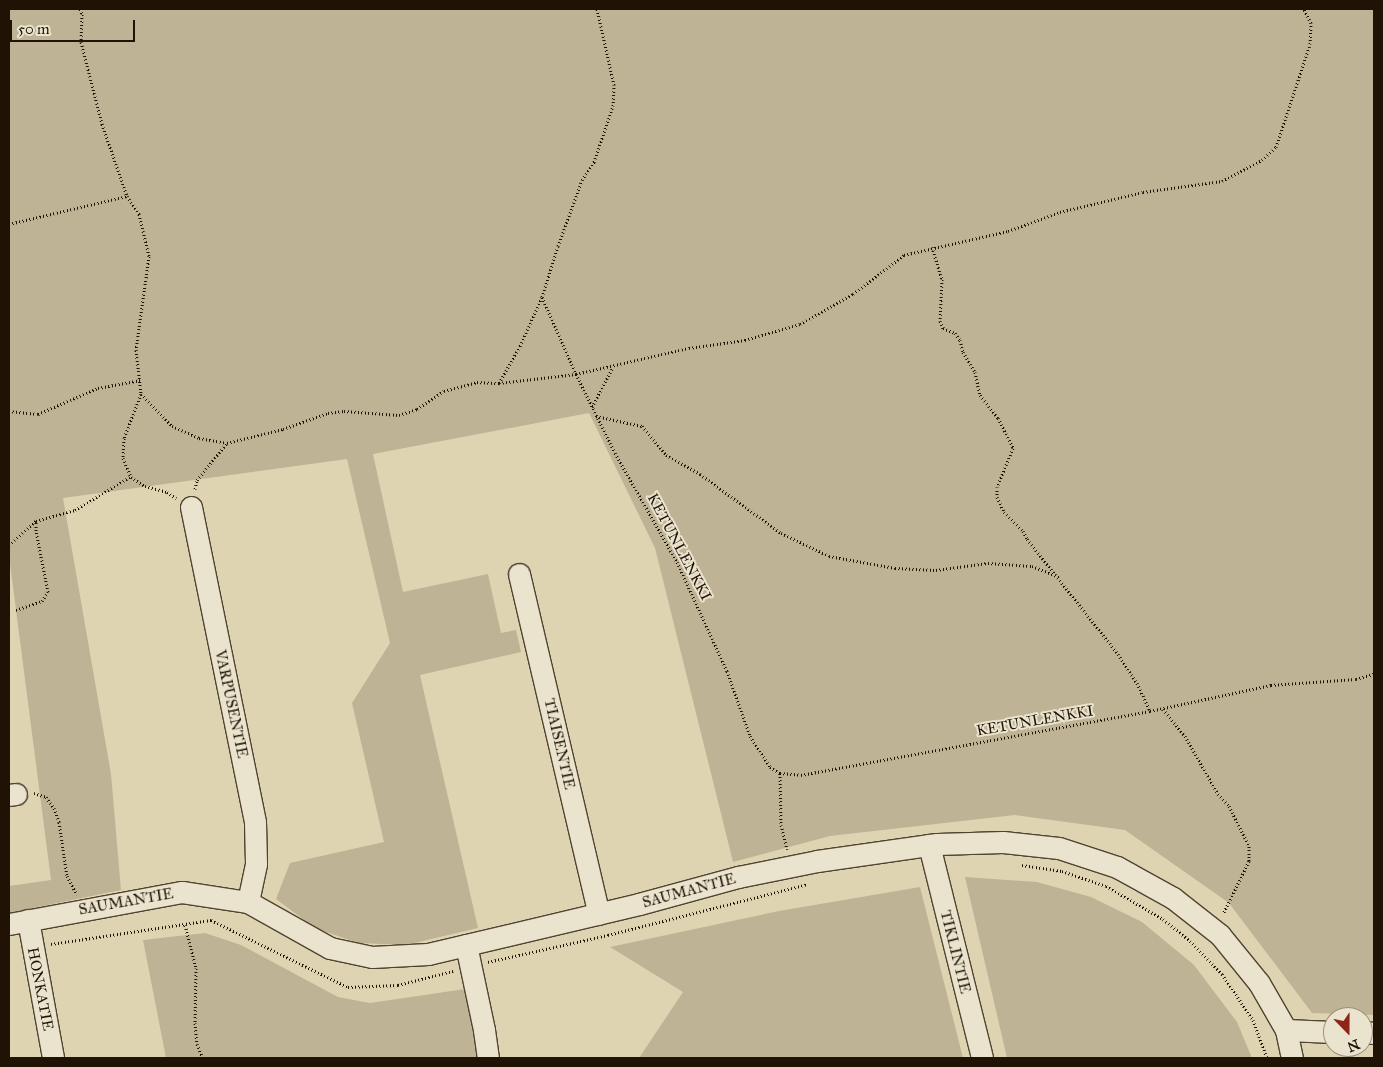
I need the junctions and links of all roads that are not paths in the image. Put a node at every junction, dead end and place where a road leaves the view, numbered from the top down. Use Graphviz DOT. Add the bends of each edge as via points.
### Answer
graph roads {
  1 [pos="191,507"];
  2 [pos="519,574"];
  3 [pos="929,845"];
  4 [pos="248,902"];
  5 [pos="599,914"];
  6 [pos="18,922"];
  7 [pos="466,944"];
  8 [pos="1286,1030"];
  9 [pos="1323,1032"];
  10 [pos="53,1058"];
  11 [pos="488,1058"];
  12 [pos="982,1058"];
  13 [pos="1292,1058"];
  1 -- 4 [label="street, VARPUSENTIE" via="255,822 256,864"];
  2 -- 5 [label="street, TIAISENTIE"];
  3 -- 5 [label="street, SAUMANTIE" via="790,866"];
  3 -- 8 [label="street, SAUMANTIE" via="1003,842 1059,848 1117,866 1173,898 1216,931 1258,983"];
  3 -- 12 [label="street, TIKLINTIE"];
  4 -- 6 [label="street, SAUMANTIE" via="182,892"];
  4 -- 7 [label="street, SAUMANTIE" via="330,948 372,957 428,954"];
  5 -- 7 [label="street, SAUMANTIE"];
  6 -- 10 [label="street, HONKATIE"];
  7 -- 11 [label="street"];
  8 -- 9 [label="street"];
  8 -- 13 [label="street, SAUMANTIE"];
}
